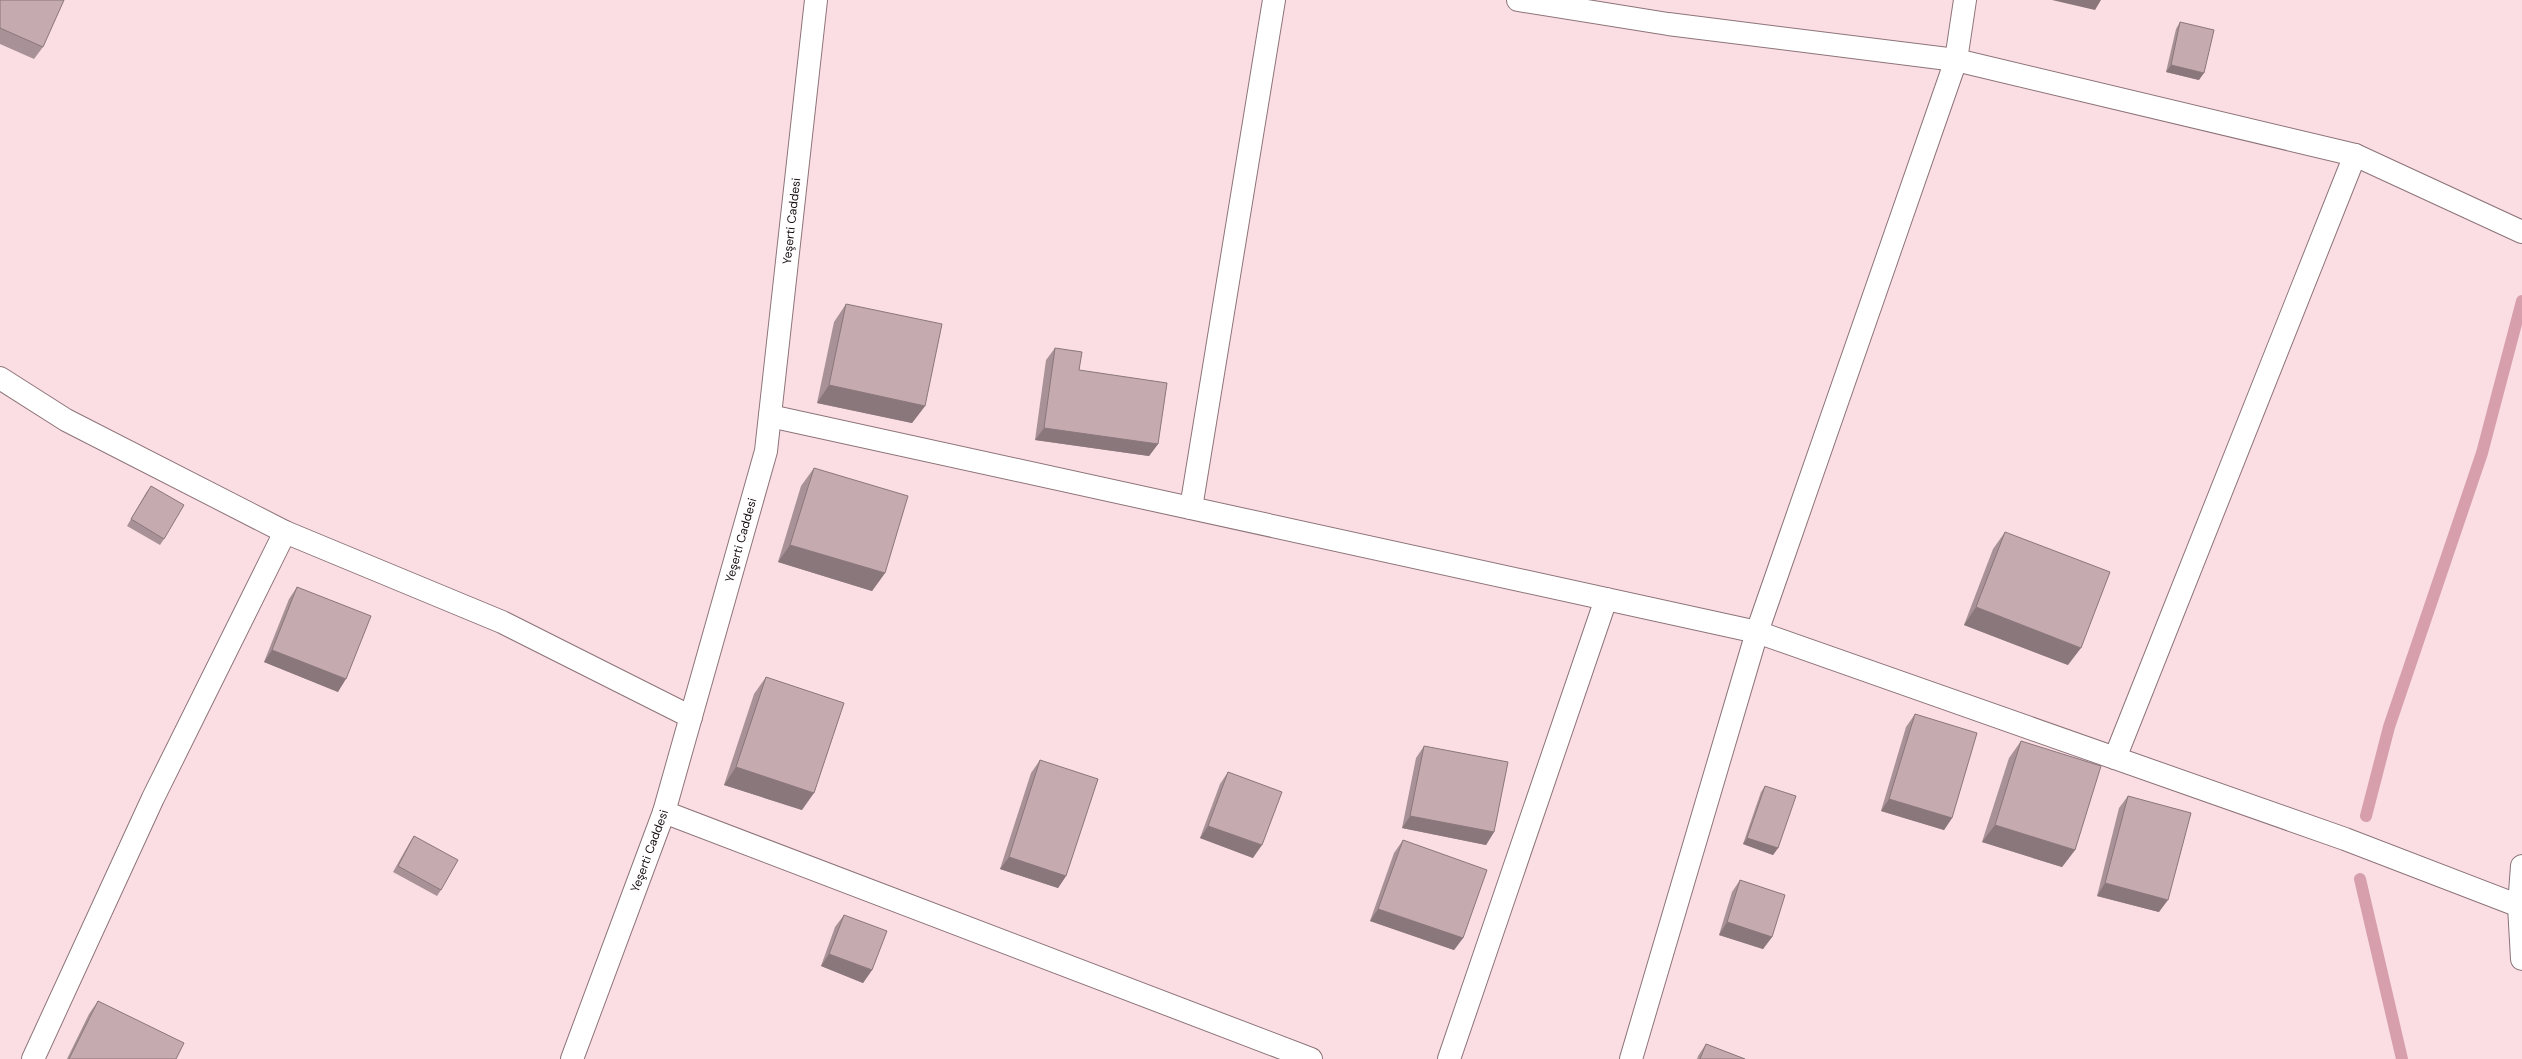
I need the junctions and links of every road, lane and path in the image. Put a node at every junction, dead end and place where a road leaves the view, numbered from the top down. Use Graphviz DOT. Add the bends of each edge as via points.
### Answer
graph roads {
  1 [pos="816,0"];
  2 [pos="1274,0"];
  3 [pos="1518,0"];
  4 [pos="1965,0"];
  5 [pos="1956,60"];
  6 [pos="2355,155"];
  7 [pos="2522,232"];
  8 [pos="0,378"];
  9 [pos="770,416"];
  10 [pos="1191,508"];
  11 [pos="285,532"];
  12 [pos="1606,599"];
  13 [pos="1757,632"];
  14 [pos="691,717"];
  15 [pos="2114,758"];
  16 [pos="664,812"];
  17 [pos="2522,866"];
  18 [pos="2520,907"];
  19 [pos="2522,959"];
  20 [pos="32,1059"];
  21 [pos="572,1059"];
  22 [pos="1311,1059"];
  23 [pos="1449,1059"];
  24 [pos="1631,1059"];
  1 -- 9 [label="street, Yeşerti Caddesi"];
  2 -- 10 [label="street"];
  3 -- 5 [label="street" via="1668,24"];
  4 -- 5 [label="street"];
  5 -- 6 [label="street"];
  5 -- 13 [label="street"];
  6 -- 7 [label="street"];
  6 -- 15 [label="street"];
  8 -- 11 [label="street" via="66,420"];
  9 -- 10 [label="street"];
  9 -- 14 [label="street, Yeşerti Caddesi" via="766,450"];
  10 -- 12 [label="street"];
  11 -- 14 [label="street" via="502,622"];
  11 -- 20 [label="street" via="153,798"];
  12 -- 13 [label="street"];
  12 -- 23 [label="street"];
  13 -- 15 [label="street"];
  13 -- 24 [label="street"];
  14 -- 16 [label="street, Yeşerti Caddesi"];
  15 -- 18 [label="street" via="2345,839"];
  16 -- 21 [label="street, Yeşerti Caddesi"];
  16 -- 22 [label="street"];
  17 -- 18 [label="street"];
  18 -- 19 [label="street"];
}
